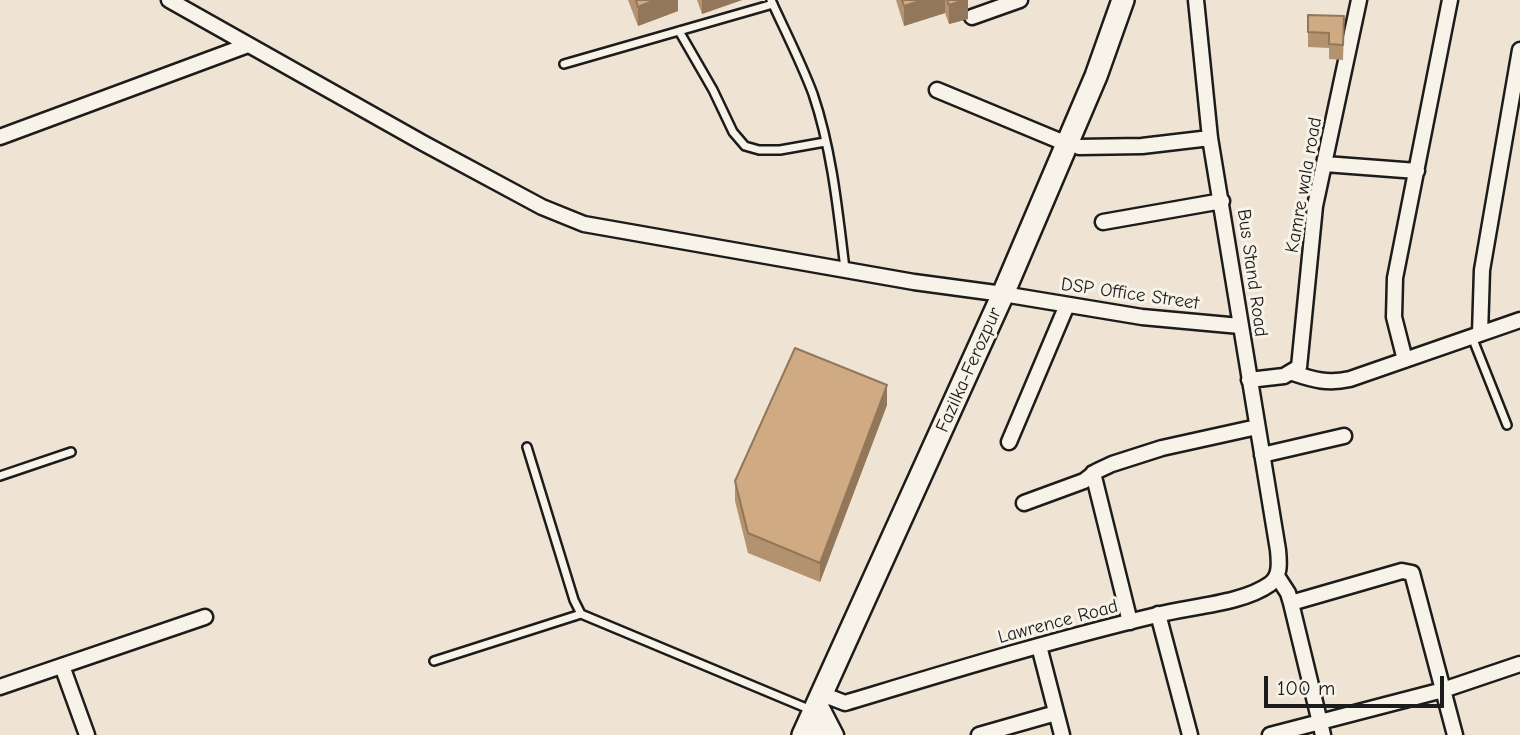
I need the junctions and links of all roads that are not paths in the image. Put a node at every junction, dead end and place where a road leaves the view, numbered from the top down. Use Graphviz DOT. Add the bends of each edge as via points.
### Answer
graph roads {
  1 [pos="169,0"];
  2 [pos="1020,0"];
  3 [pos="1123,0"];
  4 [pos="1135,0"];
  5 [pos="1195,0"];
  6 [pos="1359,0"];
  7 [pos="1450,0"];
  8 [pos="772,2"];
  9 [pos="972,17"];
  10 [pos="679,32"];
  11 [pos="248,45"];
  12 [pos="1520,50"];
  13 [pos="564,64"];
  14 [pos="937,90"];
  15 [pos="0,137"];
  16 [pos="1210,138"];
  17 [pos="825,142"];
  18 [pos="1073,146"];
  19 [pos="1325,164"];
  20 [pos="1417,171"];
  21 [pos="1222,201"];
  22 [pos="1103,222"];
  23 [pos="845,270"];
  24 [pos="1009,295"];
  25 [pos="1067,305"];
  26 [pos="1520,320"];
  27 [pos="1240,326"];
  28 [pos="1476,335"];
  29 [pos="1405,360"];
  30 [pos="1293,373"];
  31 [pos="1249,380"];
  32 [pos="1507,425"];
  33 [pos="1257,427"];
  34 [pos="1343,436"];
  35 [pos="1009,442"];
  36 [pos="527,447"];
  37 [pos="71,452"];
  38 [pos="1262,455"];
  39 [pos="1093,473"];
  40 [pos="0,476"];
  41 [pos="1024,503"];
  42 [pos="1277,576"];
  43 [pos="1291,603"];
  44 [pos="581,614"];
  45 [pos="1158,614"];
  46 [pos="205,617"];
  47 [pos="1130,622"];
  48 [pos="1039,646"];
  49 [pos="433,661"];
  50 [pos="1520,664"];
  51 [pos="62,666"];
  52 [pos="0,687"];
  53 [pos="1443,690"];
  54 [pos="1056,713"];
  55 [pos="820,719"];
  56 [pos="1321,729"];
  57 [pos="87,735"];
  58 [pos="979,735"];
  59 [pos="1062,735"];
  60 [pos="1190,735"];
  61 [pos="1270,735"];
  62 [pos="1455,735"];
  1 -- 11 [label="street, DSP Office Street"];
  2 -- 9 [label="street"];
  3 -- 18 [label="main road, Fazilka-Ferozpur"];
  4 -- 18 [label="main road, Fazilka-Ferozpur" via="1126,31"];
  5 -- 16 [label="street, Bus Stand Road"];
  6 -- 19 [label="street, Kamre wala road"];
  7 -- 20 [label="street"];
  8 -- 10 [label="lane"];
  8 -- 17 [label="lane" via="813,95"];
  10 -- 13 [label="lane"];
  10 -- 17 [label="lane" via="745,146 780,150"];
  11 -- 15 [label="street"];
  11 -- 23 [label="street, DSP Office Street" via="542,207 584,224"];
  12 -- 28 [label="street" via="1482,270"];
  14 -- 18 [label="street"];
  16 -- 18 [label="street" via="1142,146"];
  16 -- 21 [label="street, Bus Stand Road"];
  17 -- 23 [label="lane"];
  18 -- 24 [label="main road, Fazilka-Ferozpur"];
  19 -- 20 [label="street"];
  19 -- 30 [label="street, Kamre wala road" via="1311,243 1299,367"];
  20 -- 29 [label="street" via="1394,286 1394,317"];
  21 -- 22 [label="street"];
  21 -- 27 [label="street, Bus Stand Road"];
  23 -- 24 [label="street, DSP Office Street"];
  24 -- 25 [label="street, DSP Office Street"];
  24 -- 55 [label="main road, Fazilka-Ferozpur"];
  25 -- 27 [label="street, DSP Office Street"];
  25 -- 35 [label="street"];
  26 -- 28 [label="street"];
  27 -- 31 [label="street, Bus Stand Road"];
  28 -- 29 [label="street"];
  28 -- 32 [label="lane"];
  29 -- 30 [label="street" via="1333,383"];
  30 -- 31 [label="street"];
  31 -- 33 [label="street, Bus Stand Road"];
  33 -- 38 [label="street, Bus Stand Road"];
  33 -- 39 [label="street" via="1163,448"];
  34 -- 38 [label="street"];
  36 -- 44 [label="lane"];
  37 -- 40 [label="lane"];
  38 -- 42 [label="street, Bus Stand Road" via="1278,550"];
  39 -- 41 [label="street" via="1084,481"];
  39 -- 47 [label="street"];
  42 -- 43 [label="street"];
  42 -- 45 [label="street, Lawrence Road" via="1246,595"];
  43 -- 53 [label="street" via="1402,571 1412,573"];
  43 -- 56 [label="street"];
  44 -- 49 [label="lane"];
  44 -- 55 [label="lane" via="734,676"];
  45 -- 47 [label="street, Lawrence Road"];
  45 -- 60 [label="street"];
  46 -- 51 [label="street"];
  47 -- 48 [label="street, Lawrence Road"];
  48 -- 54 [label="street"];
  48 -- 55 [label="street, Lawrence Road" via="845,704"];
  50 -- 53 [label="street"];
  51 -- 52 [label="street"];
  51 -- 57 [label="street"];
  53 -- 56 [label="street"];
  53 -- 62 [label="street"];
  54 -- 58 [label="street"];
  54 -- 59 [label="street"];
  56 -- 61 [label="street"];
}
